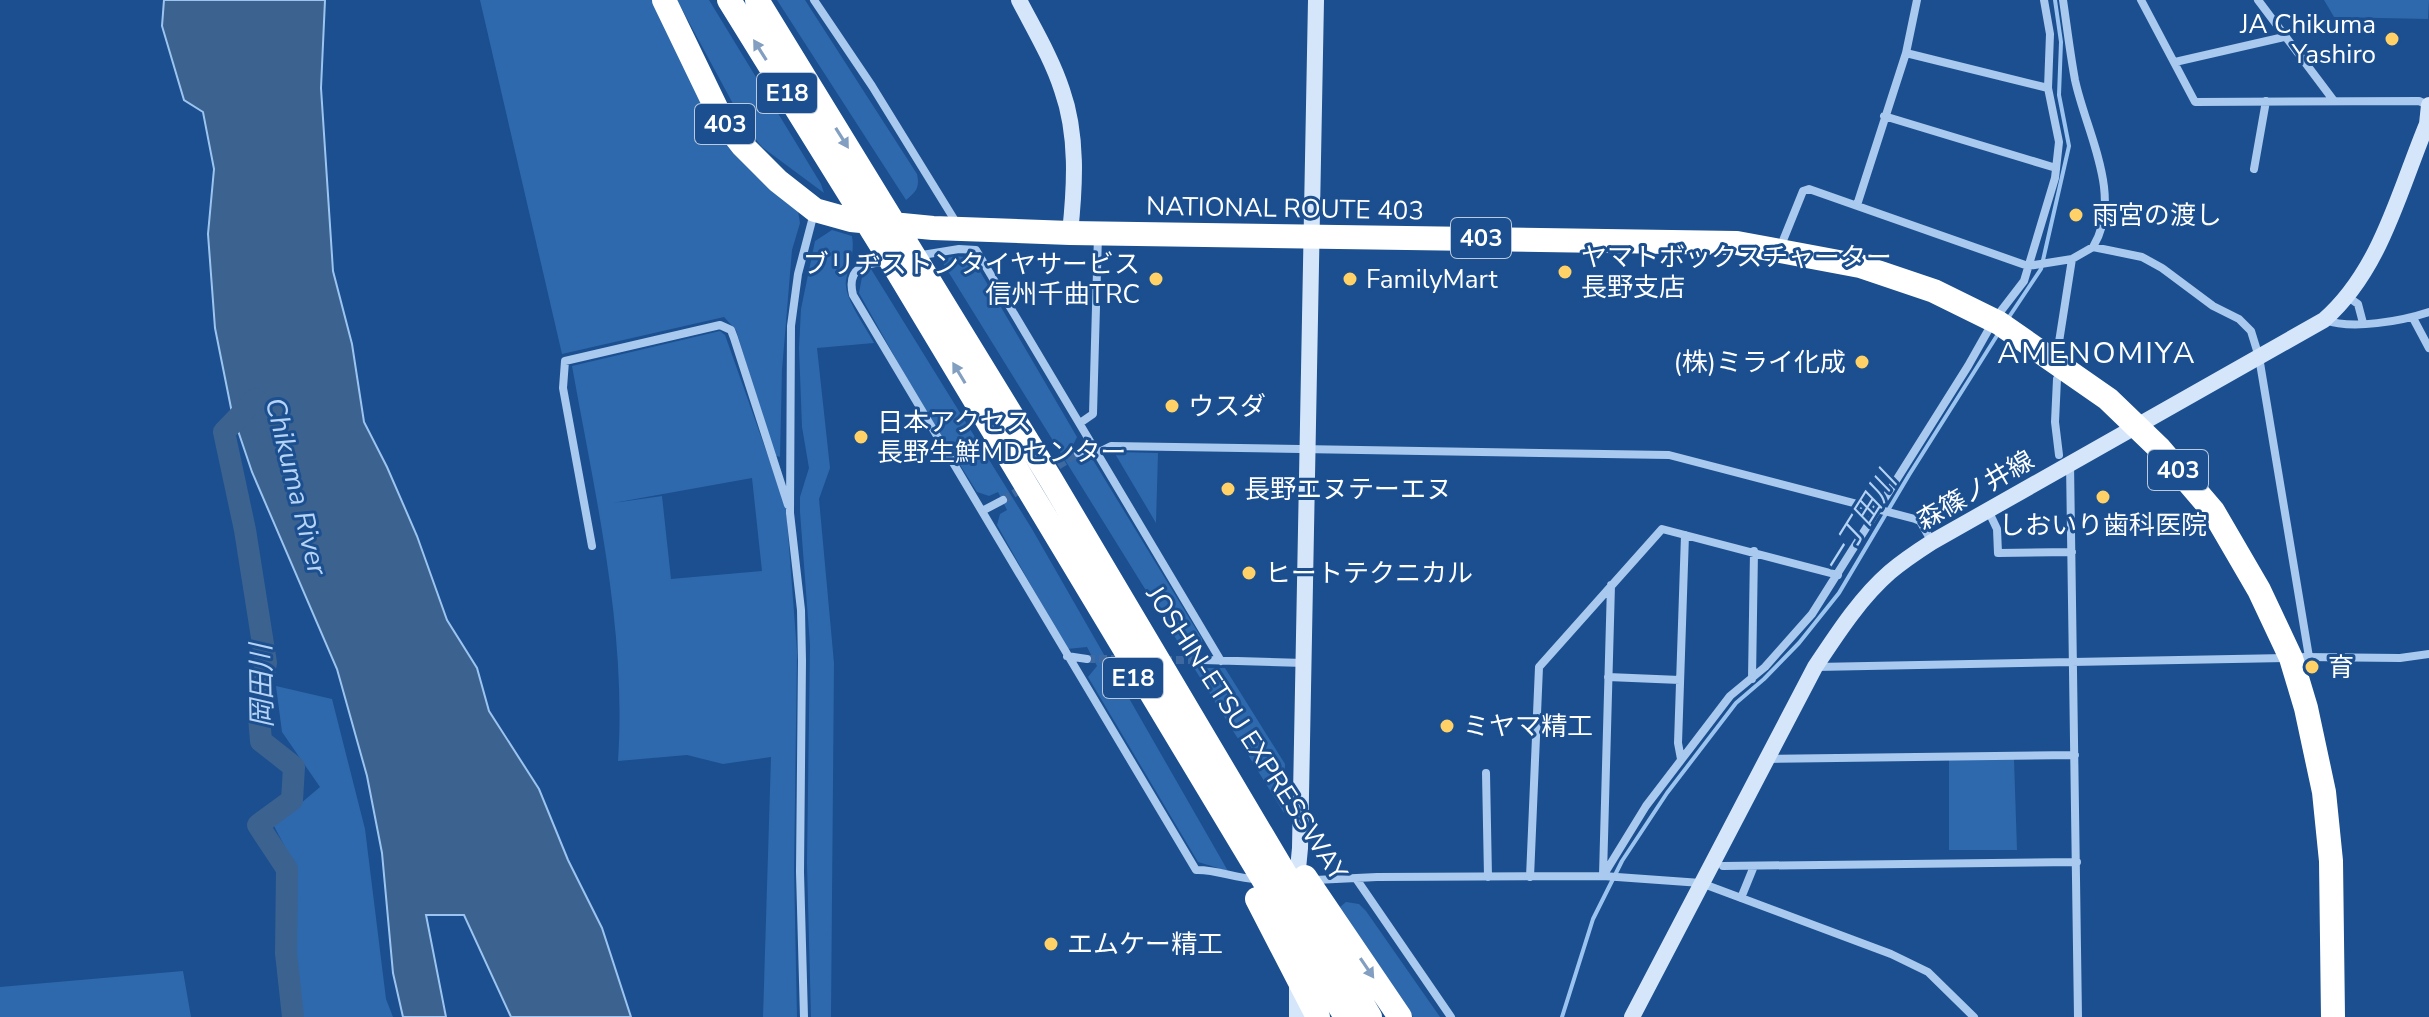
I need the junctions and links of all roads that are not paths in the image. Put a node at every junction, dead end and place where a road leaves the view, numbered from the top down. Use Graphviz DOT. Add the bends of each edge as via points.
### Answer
graph roads {
  1 [pos="664,0"];
  2 [pos="729,0"];
  3 [pos="757,0"];
  4 [pos="814,0"];
  5 [pos="1019,0"];
  6 [pos="1316,0"];
  7 [pos="1917,0"];
  8 [pos="2044,0"];
  9 [pos="2063,0"];
  10 [pos="2141,0"];
  11 [pos="2258,0"];
  12 [pos="2284,37"];
  13 [pos="1906,53"];
  14 [pos="2175,62"];
  15 [pos="2048,88"];
  16 [pos="2266,101"];
  17 [pos="2334,101"];
  18 [pos="2429,105"];
  19 [pos="1884,116"];
  20 [pos="2428,128"];
  21 [pos="2056,168"];
  22 [pos="2254,169"];
  23 [pos="856,182"];
  24 [pos="1857,205"];
  25 [pos="815,210"];
  26 [pos="954,219"];
  27 [pos="1070,233"];
  28 [pos="1098,233"];
  29 [pos="1311,237"];
  30 [pos="2093,247"];
  31 [pos="1780,249"];
  32 [pos="2072,259"];
  33 [pos="2033,266"];
  34 [pos="2348,297"];
  35 [pos="2429,312"];
  36 [pos="2413,318"];
  37 [pos="2324,320"];
  38 [pos="2363,323"];
  39 [pos="2000,324"];
  40 [pos="2059,342"];
  41 [pos="2429,348"];
  42 [pos="2259,357"];
  43 [pos="2057,379"];
  44 [pos="1080,423"];
  45 [pos="2137,425"];
  46 [pos="1095,449"];
  47 [pos="1308,449"];
  48 [pos="1078,453"];
  49 [pos="2065,459"];
  50 [pos="1039,483"];
  51 [pos="1003,500"];
  52 [pos="1880,510"];
  53 [pos="1988,510"];
  54 [pos="982,511"];
  55 [pos="790,513"];
  56 [pos="1685,535"];
  57 [pos="1932,542"];
  58 [pos="592,546"];
  59 [pos="1754,551"];
  60 [pos="2072,552"];
  61 [pos="1838,575"];
  62 [pos="1611,585"];
  63 [pos="2429,654"];
  64 [pos="1067,656"];
  65 [pos="2300,658"];
  66 [pos="1087,659"];
  67 [pos="1203,660"];
  68 [pos="1221,661"];
  69 [pos="2075,661"];
  70 [pos="1304,663"];
  71 [pos="1815,667"];
  72 [pos="1608,677"];
  73 [pos="1752,679"];
  74 [pos="1680,680"];
  75 [pos="2075,755"];
  76 [pos="1681,759"];
  77 [pos="1767,759"];
  78 [pos="1486,773"];
  79 [pos="1258,849"];
  80 [pos="2077,862"];
  81 [pos="1723,866"];
  82 [pos="1754,866"];
  83 [pos="1604,876"];
  84 [pos="1488,877"];
  85 [pos="1530,877"];
  86 [pos="1295,880"];
  87 [pos="1357,880"];
  88 [pos="1701,883"];
  89 [pos="1741,898"];
  90 [pos="1329,929"];
  91 [pos="1334,1012"];
  92 [pos="804,1017"];
  93 [pos="1297,1017"];
  94 [pos="1370,1017"];
  95 [pos="1400,1017"];
  96 [pos="1451,1017"];
  97 [pos="1632,1017"];
  98 [pos="1974,1017"];
  99 [pos="2078,1017"];
  100 [pos="2331,1017"];
  1 -- 25 [label="highway, NATIONAL ROUTE 403 / 403" via="721,118 778,181"];
  23 -- 2 [label="highway, JOSHIN-ETSU EXPRESSWAY / E18, one-way"];
  3 -- 23 [label="highway, JOSHIN-ETSU EXPRESSWAY / E18, one-way"];
  4 -- 26 [label="street"];
  5 -- 27 [label="main road" via="1067,106 1073,147"];
  6 -- 29 [label="main road"];
  7 -- 13 [label="street"];
  8 -- 15 [label="street" via="2050,34"];
  9 -- 30 [label="street" via="2076,83 2106,198"];
  10 -- 14 [label="street"];
  11 -- 12 [label="street"];
  12 -- 14 [label="street"];
  12 -- 17 [label="street"];
  13 -- 15 [label="street"];
  13 -- 19 [label="street"];
  14 -- 16 [label="street" via="2195,102"];
  15 -- 21 [label="street" via="2059,142"];
  16 -- 17 [label="street"];
  16 -- 22 [label="street"];
  17 -- 18 [label="street"];
  18 -- 20 [label="main road, 森篠ノ井線"];
  19 -- 21 [label="street"];
  19 -- 24 [label="street"];
  20 -- 34 [label="main road, 森篠ノ井線" via="2395,209"];
  21 -- 33 [label="street"];
  50 -- 23 [label="highway, JOSHIN-ETSU EXPRESSWAY / E18, one-way" via="896,269"];
  23 -- 50 [label="highway, JOSHIN-ETSU EXPRESSWAY / E18" via="921,266"];
  24 -- 31 [label="street" via="1803,191"];
  24 -- 33 [label="street"];
  25 -- 27 [label="highway, NATIONAL ROUTE 403 / 403" via="902,226"];
  25 -- 55 [label="street" via="791,326"];
  27 -- 28 [label="highway, NATIONAL ROUTE 403 / 403"];
  28 -- 29 [label="highway, NATIONAL ROUTE 403 / 403"];
  28 -- 44 [label="street" via="1093,414"];
  29 -- 31 [label="highway, NATIONAL ROUTE 403 / 403" via="1622,240"];
  29 -- 47 [label="main road"];
  30 -- 32 [label="street"];
  30 -- 42 [label="street" via="2142,257 2239,319 2251,331"];
  31 -- 39 [label="highway, NATIONAL ROUTE 403 / 403" via="1892,276"];
  32 -- 33 [label="street"];
  32 -- 40 [label="street"];
  33 -- 39 [label="street"];
  34 -- 37 [label="main road, 森篠ノ井線"];
  34 -- 38 [label="street" via="2358,304"];
  35 -- 36 [label="street"];
  36 -- 38 [label="street"];
  36 -- 41 [label="street"];
  37 -- 38 [label="street"];
  37 -- 42 [label="main road, 森篠ノ井線"];
  39 -- 45 [label="highway, NATIONAL ROUTE 403 / 403"];
  39 -- 52 [label="street" via="1968,366"];
  42 -- 45 [label="main road, 森篠ノ井線"];
  42 -- 65 [label="street"];
  43 -- 49 [label="street" via="2055,422"];
  44 -- 46 [label="street"];
  44 -- 54 [label="street" via="976,250 864,264 857,270 850,285 853,295"];
  45 -- 49 [label="main road, 森篠ノ井線"];
  45 -- 65 [label="highway, NATIONAL ROUTE 403 / 403" via="2213,511"];
  46 -- 47 [label="street"];
  46 -- 48 [label="street"];
  46 -- 68 [label="street"];
  47 -- 52 [label="street" via="1669,455"];
  47 -- 70 [label="main road"];
  49 -- 53 [label="main road, 森篠ノ井線"];
  49 -- 60 [label="street"];
  50 -- 79 [label="highway, JOSHIN-ETSU EXPRESSWAY / E18"];
  50 -- 79 [label="highway, JOSHIN-ETSU EXPRESSWAY / E18"];
  51 -- 54 [label="street"];
  52 -- 57 [label="street" via="1920,521"];
  52 -- 61 [label="street"];
  53 -- 57 [label="main road, 森篠ノ井線"];
  53 -- 60 [label="street" via="1997,529 1998,553"];
  54 -- 64 [label="street"];
  55 -- 58 [label="street" via="734,338 720,325 565,361 563,388"];
  55 -- 92 [label="street" via="801,610"];
  56 -- 59 [label="street"];
  56 -- 62 [label="street" via="1662,529"];
  56 -- 74 [label="street"];
  57 -- 71 [label="main road, 森篠ノ井線" via="1889,572"];
  59 -- 61 [label="street"];
  59 -- 73 [label="street"];
  60 -- 69 [label="street"];
  61 -- 73 [label="street" via="1812,614"];
  62 -- 72 [label="street"];
  62 -- 85 [label="street" via="1539,667"];
  63 -- 65 [label="street"];
  64 -- 66 [label="street"];
  64 -- 86 [label="street" via="1196,870 1238,879"];
  65 -- 69 [label="street"];
  65 -- 100 [label="highway, NATIONAL ROUTE 403 / 403" via="2328,830 2321,869 2323,997"];
  67 -- 68 [label="street"];
  68 -- 70 [label="street"];
  69 -- 71 [label="street"];
  69 -- 75 [label="street"];
  70 -- 86 [label="main road"];
  71 -- 77 [label="main road, 森篠ノ井線"];
  72 -- 74 [label="street"];
  72 -- 83 [label="street"];
  73 -- 76 [label="street" via="1730,696"];
  74 -- 76 [label="street"];
  75 -- 77 [label="street"];
  75 -- 80 [label="street"];
  76 -- 83 [label="street"];
  77 -- 88 [label="main road, 森篠ノ井線"];
  78 -- 84 [label="street"];
  79 -- 90 [label="highway, JOSHIN-ETSU EXPRESSWAY / E18"];
  79 -- 91 [label="highway, JOSHIN-ETSU EXPRESSWAY / E18"];
  80 -- 82 [label="street"];
  80 -- 99 [label="street"];
  81 -- 82 [label="street"];
  82 -- 89 [label="street"];
  83 -- 85 [label="street"];
  83 -- 88 [label="street"];
  84 -- 85 [label="street"];
  84 -- 87 [label="street"];
  86 -- 87 [label="street"];
  86 -- 93 [label="main road"];
  87 -- 96 [label="street"];
  88 -- 89 [label="street"];
  88 -- 97 [label="main road, 森篠ノ井線"];
  89 -- 98 [label="street" via="1928,972"];
  90 -- 94 [label="highway, JOSHIN-ETSU EXPRESSWAY / E18"];
  90 -- 95 [label="highway, JOSHIN-ETSU EXPRESSWAY / E18, one-way"];
}
